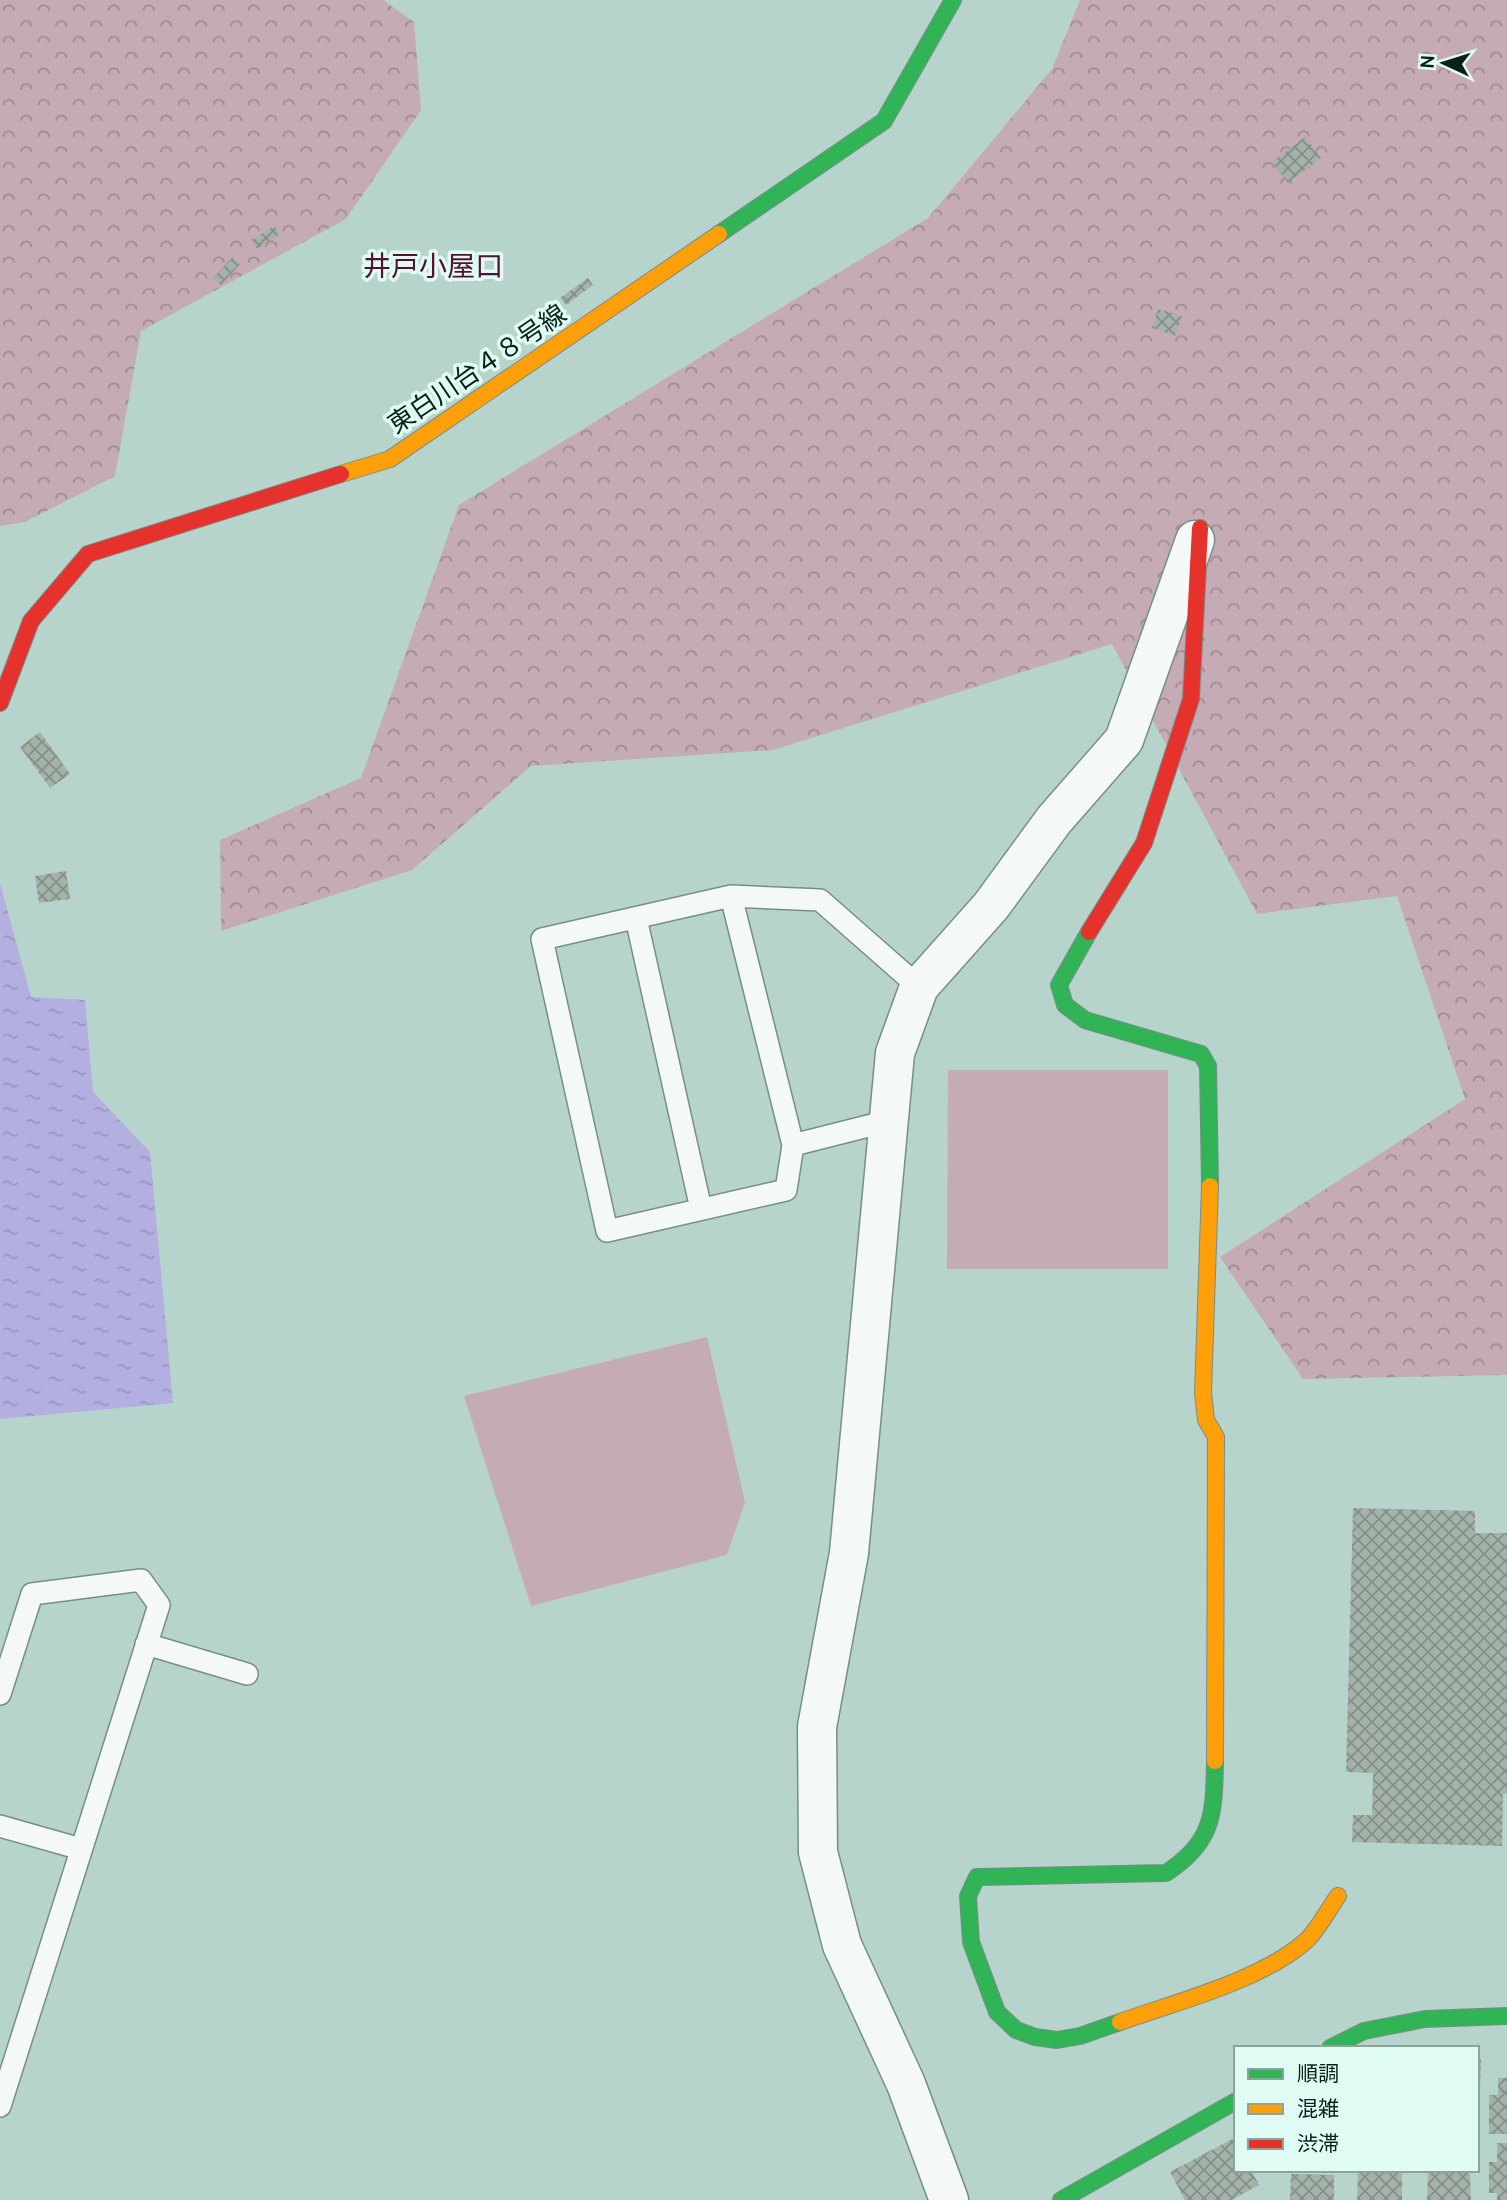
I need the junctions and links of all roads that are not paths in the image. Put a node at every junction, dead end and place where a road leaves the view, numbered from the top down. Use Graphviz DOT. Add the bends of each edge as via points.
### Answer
graph roads {
  1 [pos="953,0"];
  2 [pos="1200,528"];
  3 [pos="0,703"];
  4 [pos="731,897"];
  5 [pos="636,918"];
  6 [pos="919,987"];
  7 [pos="888,1121"];
  8 [pos="793,1145"];
  9 [pos="701,1209"];
  10 [pos="146,1644"];
  11 [pos="247,1674"];
  12 [pos="0,1694"];
  13 [pos="0,1826"];
  14 [pos="81,1849"];
  15 [pos="1338,1896"];
  16 [pos="1507,2016"];
  17 [pos="10,2042"];
  18 [pos="1334,2046"];
  19 [pos="1234,2102"];
  20 [pos="0,2106"];
  21 [pos="949,2200"];
  22 [pos="1061,2200"];
  1 -- 3 [label="street, 東白川台４８号線" via="884,121 390,459 88,554 31,621"];
  2 -- 6 [label="street" via="1124,740 1054,820 991,906"];
  2 -- 15 [label="street" via="1191,699 1144,843 1059,985 1065,1004 1085,1020 1201,1054 1208,1066 1210,1186 1203,1393 1206,1420 1216,1437 1212,1801 1205,1839 1187,1861 1166,1873 977,1877 968,1896 971,1942 997,2012 1016,2030 1057,2040 1080,2036 1274,1964 1308,1939"];
  4 -- 5 [label="lane"];
  4 -- 6 [label="lane" via="820,900"];
  4 -- 8 [label="lane"];
  5 -- 9 [label="lane"];
  5 -- 9 [label="lane" via="542,939 598,1191 607,1231"];
  6 -- 7 [label="street" via="895,1053"];
  7 -- 8 [label="lane"];
  7 -- 21 [label="street" via="849,1553 817,1727 818,1852 842,1945 906,2084"];
  8 -- 9 [label="lane" via="786,1190"];
  10 -- 11 [label="lane"];
  10 -- 12 [label="lane" via="159,1605 141,1580 32,1594"];
  10 -- 14 [label="lane"];
  13 -- 14 [label="lane"];
  14 -- 17 [label="lane"];
  16 -- 18 [label="street" via="1424,2019 1364,2031"];
  17 -- 20 [label="lane"];
  19 -- 22 [label="street"];
}
